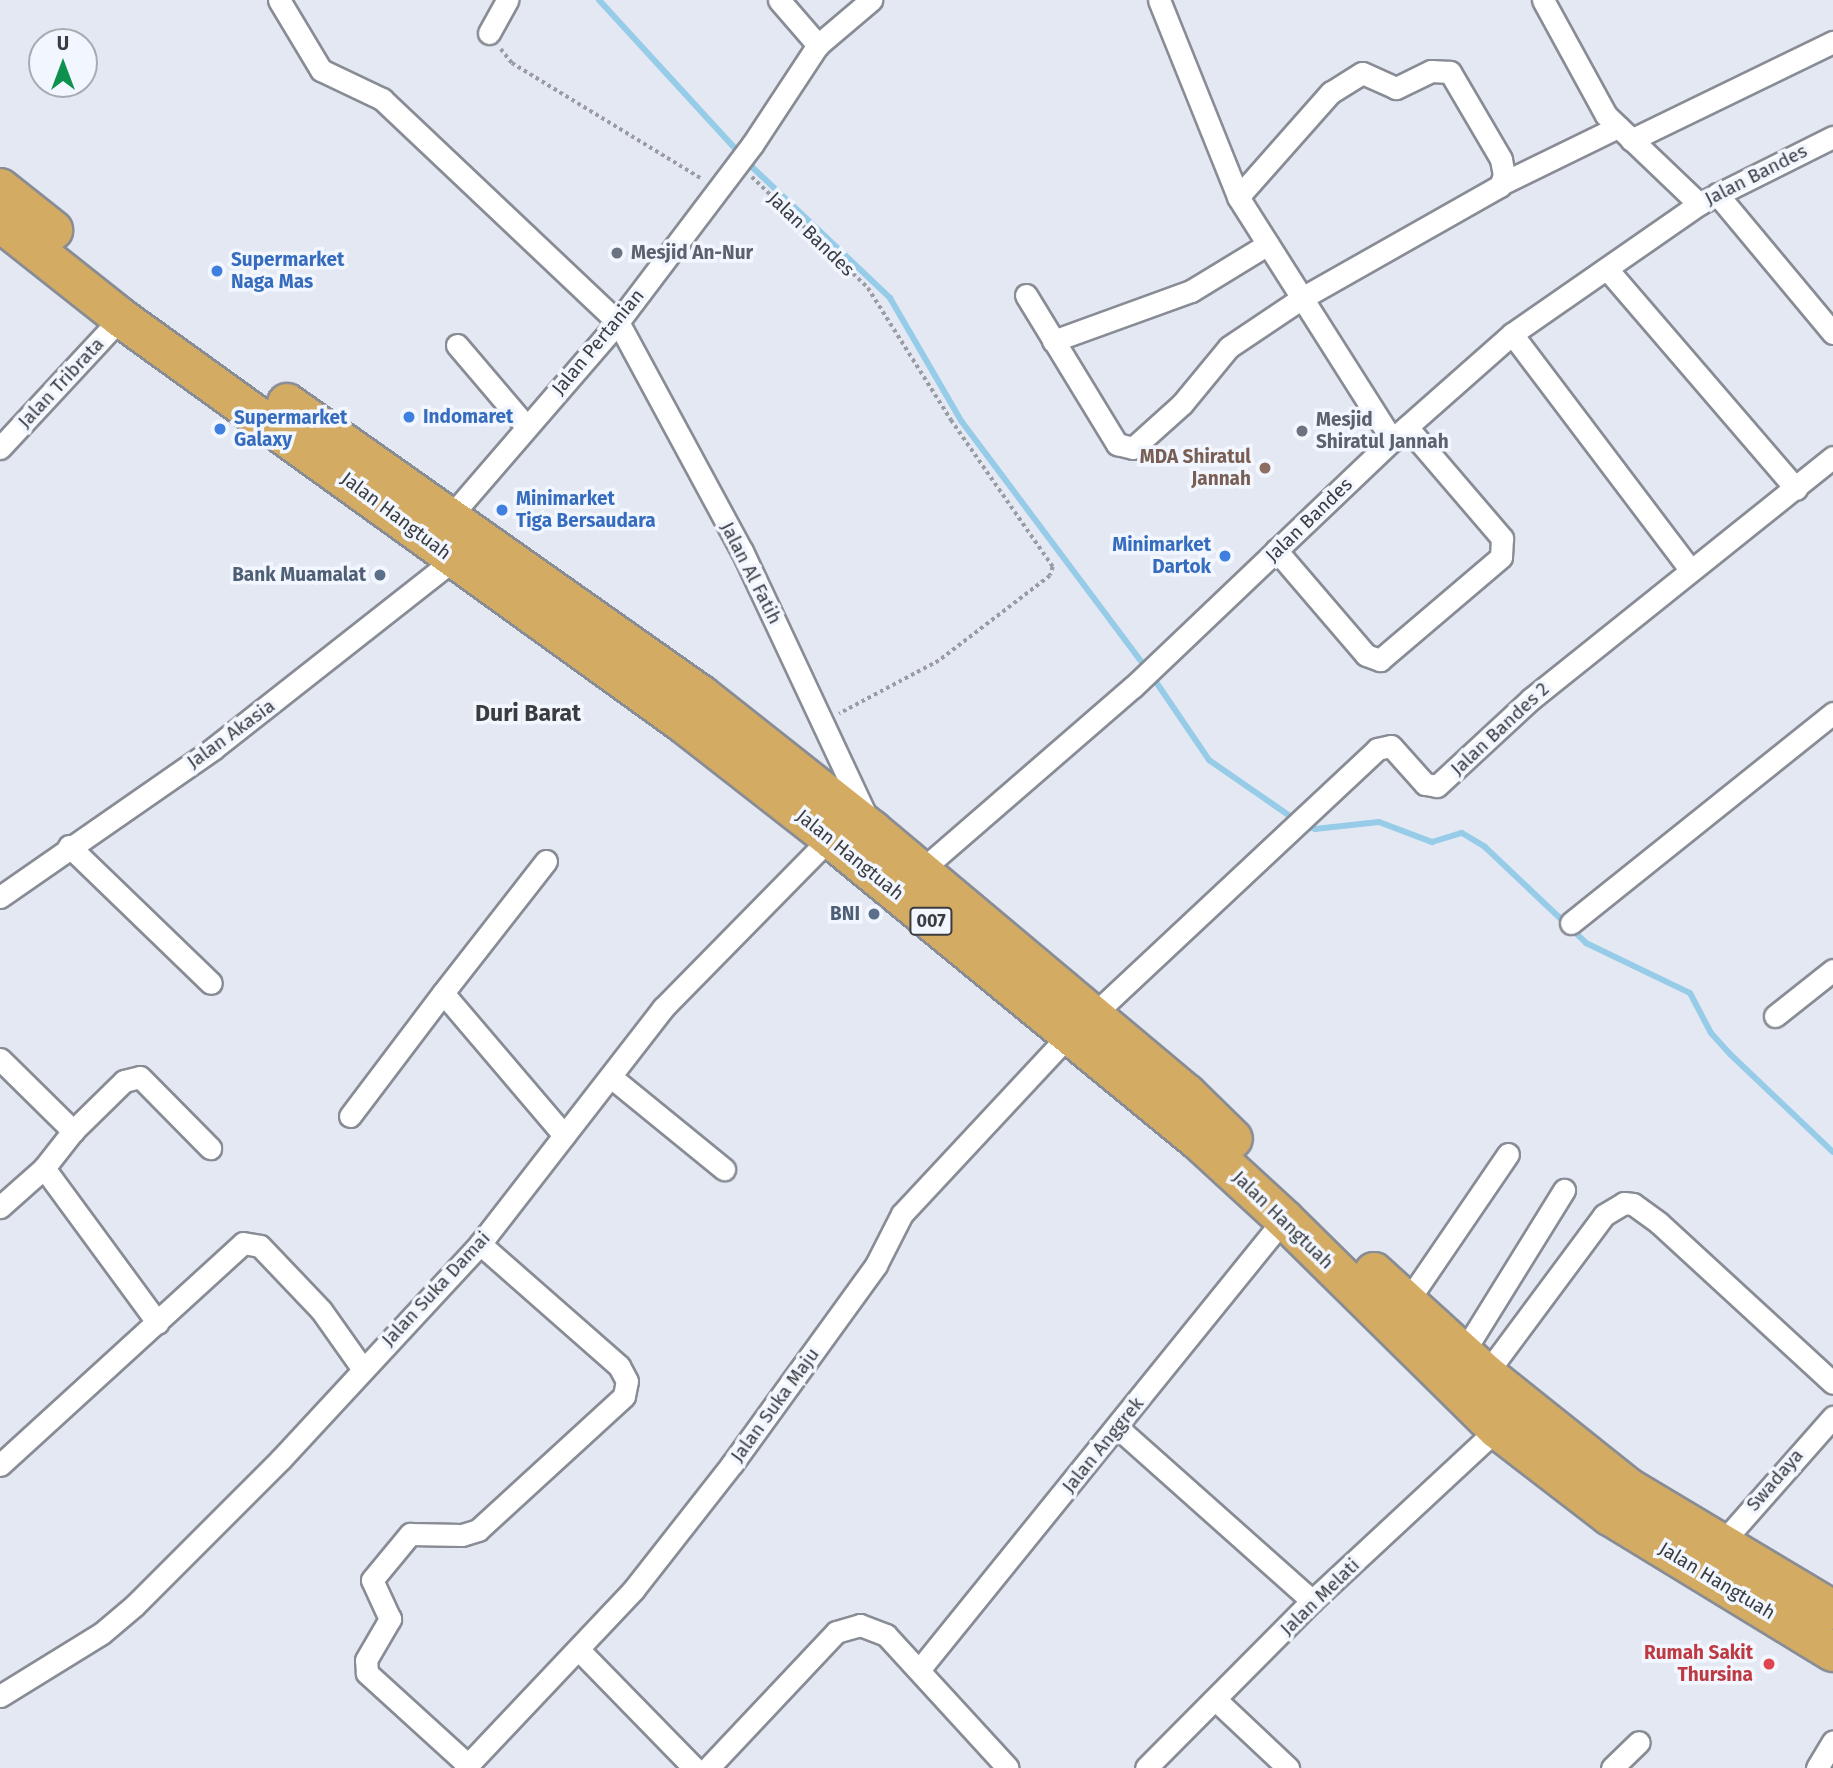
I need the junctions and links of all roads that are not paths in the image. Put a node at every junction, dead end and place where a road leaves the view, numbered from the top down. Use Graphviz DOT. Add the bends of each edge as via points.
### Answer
graph roads {
  1 [pos="279,0"];
  2 [pos="507,0"];
  3 [pos="779,0"];
  4 [pos="871,0"];
  5 [pos="1159,0"];
  6 [pos="1543,0"];
  7 [pos="489,33"];
  8 [pos="1833,42"];
  9 [pos="818,45"];
  10 [pos="1625,134"];
  11 [pos="1833,137"];
  12 [pos="1503,183"];
  13 [pos="0,188"];
  14 [pos="1238,197"];
  15 [pos="1708,199"];
  16 [pos="0,222"];
  17 [pos="1268,244"];
  18 [pos="1606,269"];
  19 [pos="1026,295"];
  20 [pos="1302,298"];
  21 [pos="121,318"];
  22 [pos="618,322"];
  23 [pos="1512,334"];
  24 [pos="1833,334"];
  25 [pos="1053,341"];
  26 [pos="457,345"];
  27 [pos="526,426"];
  28 [pos="1400,434"];
  29 [pos="0,448"];
  30 [pos="1833,457"];
  31 [pos="1796,489"];
  32 [pos="449,518"];
  33 [pos="1276,550"];
  34 [pos="454,559"];
  35 [pos="1690,569"];
  36 [pos="1833,713"];
  37 [pos="872,830"];
  38 [pos="830,838"];
  39 [pos="69,846"];
  40 [pos="546,861"];
  41 [pos="918,873"];
  42 [pos="0,897"];
  43 [pos="1571,923"];
  44 [pos="1007,965"];
  45 [pos="1833,970"];
  46 [pos="211,983"];
  47 [pos="443,993"];
  48 [pos="1775,1016"];
  49 [pos="1081,1025"];
  50 [pos="0,1059"];
  51 [pos="611,1077"];
  52 [pos="350,1116"];
  53 [pos="73,1131"];
  54 [pos="564,1135"];
  55 [pos="210,1148"];
  56 [pos="1508,1154"];
  57 [pos="44,1168"];
  58 [pos="724,1169"];
  59 [pos="1564,1190"];
  60 [pos="0,1207"];
  61 [pos="1284,1219"];
  62 [pos="480,1244"];
  63 [pos="1407,1302"];
  64 [pos="158,1323"];
  65 [pos="1474,1363"];
  66 [pos="362,1368"];
  67 [pos="1833,1383"];
  68 [pos="1833,1417"];
  69 [pos="1118,1428"];
  70 [pos="1497,1429"];
  71 [pos="0,1465"];
  72 [pos="1619,1502"];
  73 [pos="1720,1545"];
  74 [pos="1312,1601"];
  75 [pos="1833,1610"];
  76 [pos="580,1651"];
  77 [pos="1833,1652"];
  78 [pos="919,1670"];
  79 [pos="0,1696"];
  80 [pos="1217,1701"];
  81 [pos="1833,1741"];
  82 [pos="1639,1742"];
  83 [pos="467,1767"];
  84 [pos="694,1768"];
  85 [pos="708,1768"];
  86 [pos="1008,1768"];
  87 [pos="1146,1768"];
  88 [pos="1288,1768"];
  89 [pos="1612,1768"];
  90 [pos="1817,1768"];
  1 -- 22 [label="street, Jalan Al Fatih" via="321,70 382,99"];
  2 -- 7 [label="street"];
  3 -- 9 [label="street"];
  4 -- 9 [label="street, Jalan Pertanian"];
  5 -- 14 [label="street"];
  6 -- 10 [label="street" via="1599,103"];
  8 -- 10 [label="street"];
  9 -- 22 [label="street, Jalan Pertanian"];
  10 -- 12 [label="street"];
  10 -- 15 [label="street"];
  11 -- 15 [label="street, Jalan Bandes"];
  12 -- 14 [label="street" via="1501,159 1450,72 1431,71 1396,88 1362,73 1331,92"];
  12 -- 20 [label="street"];
  13 -- 32 [label="highway, Jalan Hangtuah / 007" via="144,302"];
  14 -- 17 [label="street"];
  15 -- 18 [label="street, Jalan Bandes"];
  15 -- 24 [label="street"];
  16 -- 21 [label="highway, Jalan Hangtuah / 007"];
  17 -- 20 [label="street"];
  17 -- 25 [label="street" via="1191,291"];
  18 -- 23 [label="street, Jalan Bandes"];
  18 -- 31 [label="street"];
  19 -- 25 [label="street"];
  20 -- 25 [label="street" via="1229,347 1182,404 1133,448 1117,444"];
  20 -- 28 [label="street"];
  21 -- 29 [label="street, Jalan Tribrata"];
  21 -- 34 [label="highway, Jalan Hangtuah / 007"];
  22 -- 27 [label="street, Jalan Pertanian"];
  22 -- 37 [label="street, Jalan Al Fatih" via="742,551"];
  23 -- 28 [label="street, Jalan Bandes"];
  23 -- 35 [label="street"];
  26 -- 27 [label="street"];
  27 -- 32 [label="street, Jalan Pertanian"];
  28 -- 33 [label="street, Jalan Bandes"];
  28 -- 33 [label="street" via="1502,538 1501,557 1380,660 1366,655"];
  30 -- 31 [label="street, Jalan Bandes 2"];
  31 -- 35 [label="street, Jalan Bandes 2"];
  32 -- 37 [label="highway, Jalan Hangtuah / 007" via="701,695"];
  33 -- 41 [label="street, Jalan Bandes" via="1177,648"];
  34 -- 38 [label="highway, Jalan Hangtuah / 007" via="683,723"];
  34 -- 39 [label="street, Jalan Akasia" via="224,740"];
  35 -- 49 [label="street, Jalan Bandes 2" via="1531,699 1437,786 1425,785 1387,745 1377,749"];
  36 -- 43 [label="street"];
  37 -- 41 [label="highway, Jalan Hangtuah / 007"];
  38 -- 44 [label="highway, Jalan Hangtuah / 007"];
  38 -- 51 [label="street, Jalan Suka Damai" via="663,1008"];
  39 -- 42 [label="street, Jalan Akasia"];
  39 -- 46 [label="street"];
  40 -- 47 [label="street"];
  41 -- 44 [label="highway, Jalan Hangtuah / 007"];
  44 -- 49 [label="highway, Jalan Hangtuah / 007"];
  45 -- 48 [label="street"];
  47 -- 52 [label="street"];
  47 -- 54 [label="street"];
  49 -- 61 [label="highway, Jalan Hangtuah / 007"];
  49 -- 63 [label="highway, Jalan Hangtuah / 007" via="1186,1094"];
  49 -- 76 [label="street, Jalan Suka Maju" via="902,1214 876,1265 732,1464"];
  50 -- 53 [label="street"];
  51 -- 54 [label="street, Jalan Suka Damai"];
  51 -- 58 [label="street"];
  53 -- 55 [label="street" via="124,1081 140,1077"];
  53 -- 57 [label="street"];
  54 -- 62 [label="street, Jalan Suka Damai"];
  56 -- 63 [label="street"];
  57 -- 60 [label="street"];
  57 -- 64 [label="street"];
  59 -- 65 [label="street"];
  61 -- 69 [label="street, Jalan Anggrek"];
  61 -- 70 [label="highway, Jalan Hangtuah / 007"];
  62 -- 66 [label="street, Jalan Suka Damai"];
  62 -- 83 [label="street" via="619,1366 627,1381 624,1396 478,1530 410,1534 372,1580 390,1619 366,1660 366,1673"];
  63 -- 65 [label="highway, Jalan Hangtuah / 007"];
  64 -- 66 [label="street" via="238,1246 254,1243 321,1310"];
  64 -- 71 [label="street"];
  65 -- 67 [label="street" via="1604,1215 1624,1203 1633,1204 1659,1223"];
  65 -- 72 [label="highway, Jalan Hangtuah / 007"];
  66 -- 79 [label="street, Jalan Suka Damai" via="281,1459 135,1605 102,1633"];
  68 -- 73 [label="street, Swadaya"];
  69 -- 74 [label="street"];
  69 -- 78 [label="street, Jalan Anggrek"];
  70 -- 72 [label="highway, Jalan Hangtuah / 007"];
  70 -- 74 [label="street, Jalan Melati"];
  72 -- 73 [label="highway, Jalan Hangtuah / 007"];
  72 -- 77 [label="highway, Jalan Hangtuah / 007"];
  73 -- 75 [label="highway, Jalan Hangtuah / 007"];
  74 -- 80 [label="street, Jalan Melati"];
  76 -- 83 [label="street, Jalan Suka Maju"];
  76 -- 84 [label="street"];
  78 -- 85 [label="street" via="886,1635 860,1625 842,1627"];
  78 -- 86 [label="street"];
  80 -- 87 [label="street, Jalan Melati"];
  80 -- 88 [label="street"];
  81 -- 90 [label="street"];
  82 -- 89 [label="street"];
}
